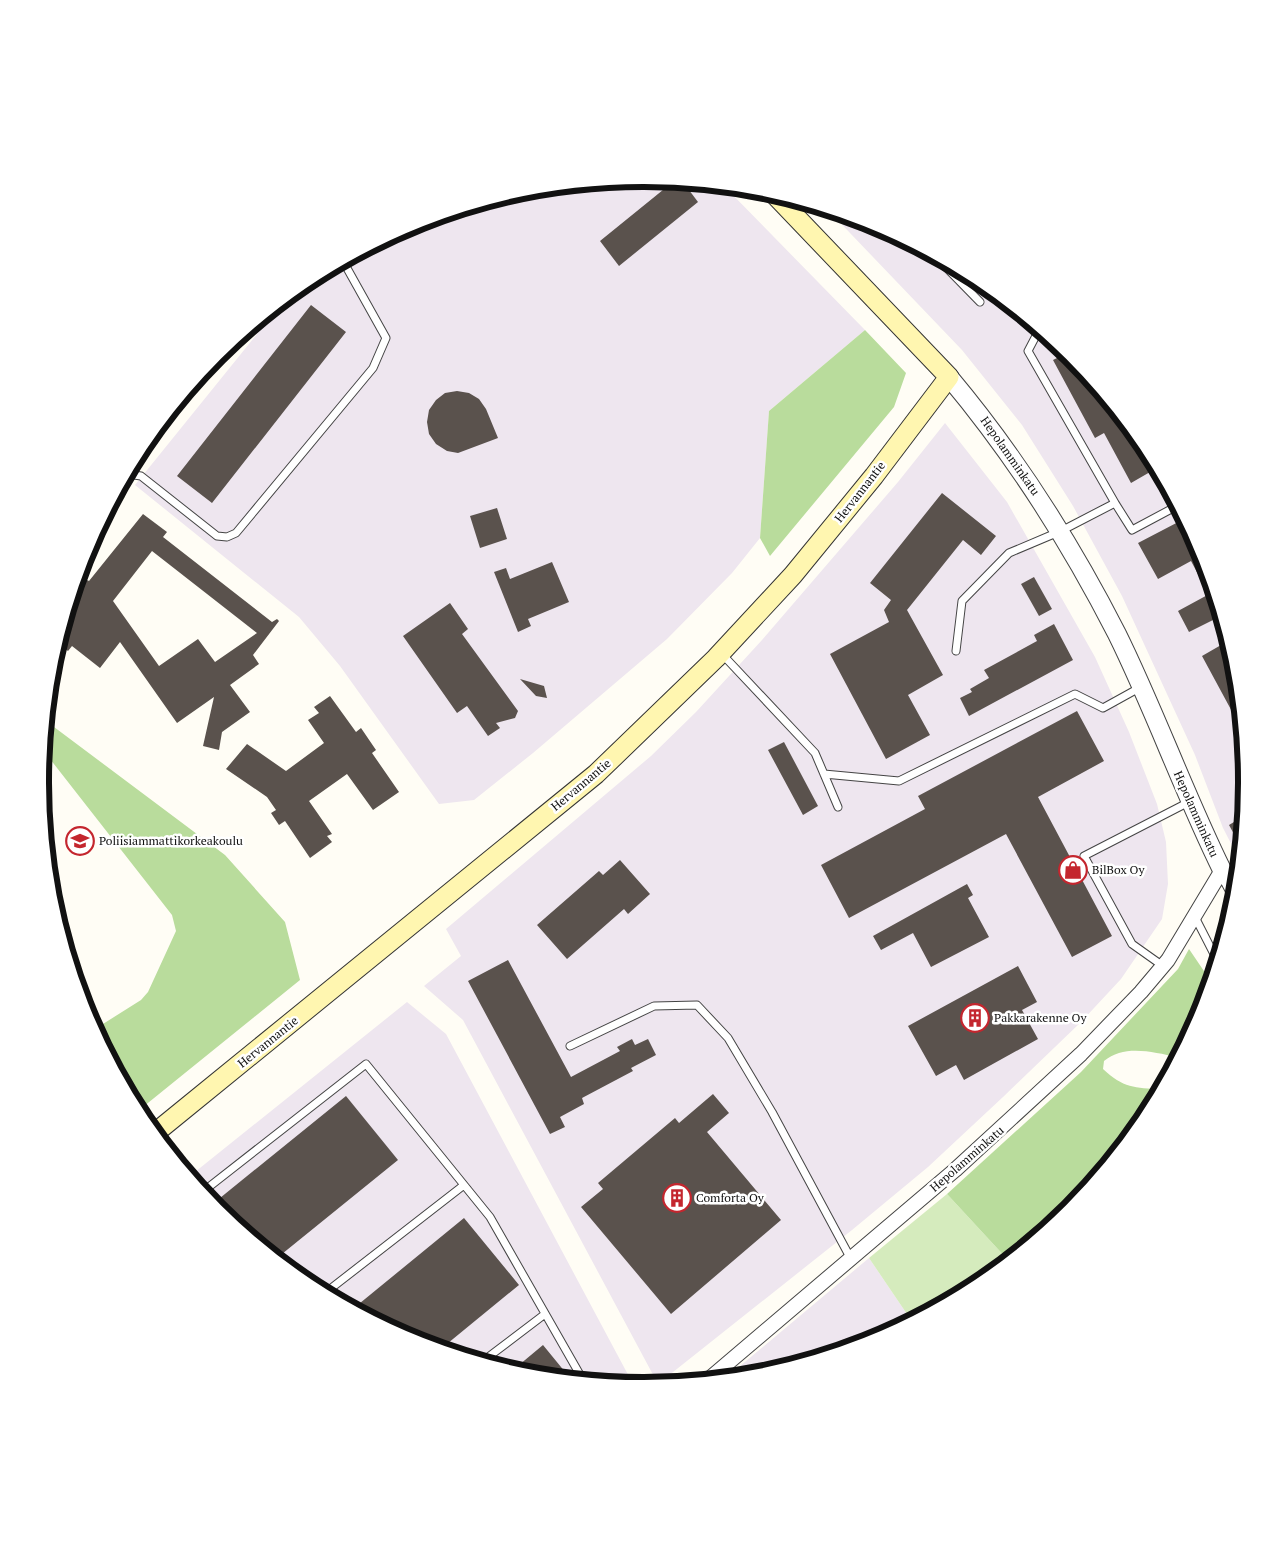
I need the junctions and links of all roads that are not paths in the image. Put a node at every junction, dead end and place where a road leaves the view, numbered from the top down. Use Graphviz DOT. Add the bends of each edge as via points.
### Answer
graph roads {
  1 [pos="784,205"];
  2 [pos="346,267"];
  3 [pos="953,274"];
  4 [pos="980,302"];
  5 [pos="1036,335"];
  6 [pos="949,378"];
  7 [pos="134,475"];
  8 [pos="1115,503"];
  9 [pos="1172,509"];
  10 [pos="1060,531"];
  11 [pos="956,651"];
  12 [pos="721,653"];
  13 [pos="1141,686"];
  14 [pos="824,774"];
  15 [pos="1189,801"];
  16 [pos="838,807"];
  17 [pos="1222,870"];
  18 [pos="1229,884"];
  19 [pos="1195,916"];
  20 [pos="1213,952"];
  21 [pos="1163,966"];
  22 [pos="570,1046"];
  23 [pos="161,1128"];
  24 [pos="464,1185"];
  25 [pos="208,1187"];
  26 [pos="850,1259"];
  27 [pos="331,1288"];
  28 [pos="545,1314"];
  29 [pos="490,1356"];
  30 [pos="717,1372"];
  31 [pos="579,1373"];
  1 -- 6 [label="main road, Hepolamminkatu"];
  2 -- 7 [label="lane" via="386,338 373,368 236,533 227,537 216,536 141,476"];
  3 -- 4 [label="lane"];
  5 -- 8 [label="lane" via="1028,352"];
  6 -- 10 [label="street, Hepolamminkatu" via="984,418"];
  6 -- 12 [label="main road, Hervannantie" via="793,575"];
  8 -- 9 [label="lane" via="1132,530"];
  8 -- 10 [label="lane"];
  10 -- 11 [label="lane" via="1009,553 962,601"];
  10 -- 13 [label="street, Hepolamminkatu"];
  12 -- 14 [label="lane" via="815,753"];
  12 -- 23 [label="main road, Hervannantie" via="596,774"];
  13 -- 14 [label="lane" via="1103,708 1075,694 899,781"];
  13 -- 15 [label="street, Hepolamminkatu"];
  14 -- 16 [label="lane"];
  15 -- 17 [label="street, Hepolamminkatu"];
  15 -- 21 [label="lane" via="1084,856 1132,944"];
  17 -- 18 [label="street"];
  17 -- 19 [label="street, Hepolamminkatu"];
  19 -- 20 [label="lane"];
  19 -- 21 [label="street, Hepolamminkatu"];
  21 -- 26 [label="street, Hepolamminkatu" via="1082,1054 1014,1118"];
  22 -- 26 [label="lane" via="654,1006 696,1005 728,1038 772,1112"];
  24 -- 25 [label="lane" via="366,1064"];
  24 -- 27 [label="lane"];
  24 -- 28 [label="lane" via="490,1217"];
  26 -- 30 [label="street, Hepolamminkatu"];
  28 -- 29 [label="lane"];
  28 -- 31 [label="lane"];
}
